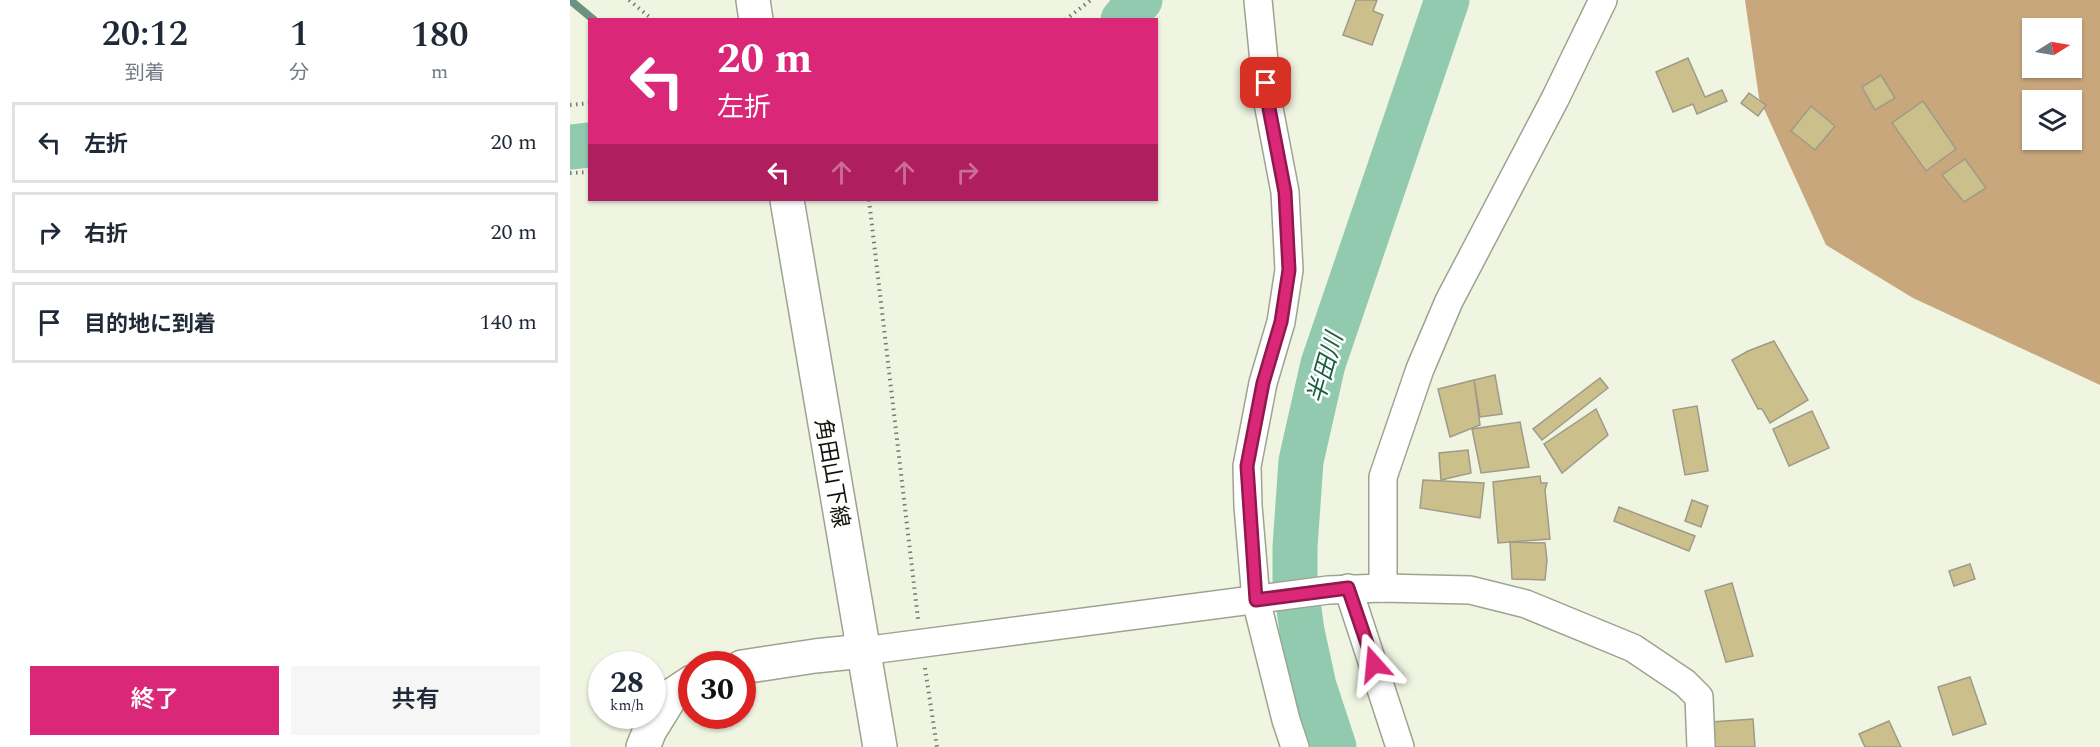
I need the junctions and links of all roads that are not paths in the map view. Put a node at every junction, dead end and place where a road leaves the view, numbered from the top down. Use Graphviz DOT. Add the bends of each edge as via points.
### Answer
graph roads {
  1 [pos="753,0"];
  2 [pos="1258,0"];
  3 [pos="1603,0"];
  4 [pos="756,18"];
  5 [pos="787,201"];
  6 [pos="1383,588"];
  7 [pos="1338,589"];
  8 [pos="1262,599"];
  9 [pos="863,651"];
  10 [pos="756,665"];
  11 [pos="678,691"];
  12 [pos="643,747"];
  13 [pos="880,747"];
  14 [pos="1295,747"];
  15 [pos="1400,747"];
  16 [pos="1701,747"];
  1 -- 4 [label="main road"];
  2 -- 8 [label="street" via="1268,103 1285,192 1289,270 1281,322 1263,383 1247,466"];
  3 -- 6 [label="street" via="1449,301 1420,369 1383,477"];
  5 -- 9 [label="main road, 角田山下線"];
  6 -- 7 [label="street"];
  6 -- 16 [label="street" via="1470,590 1526,604 1633,648 1699,697"];
  7 -- 8 [label="street"];
  7 -- 15 [label="street"];
  8 -- 9 [label="street"];
  8 -- 14 [label="street"];
  9 -- 10 [label="main road"];
  9 -- 13 [label="main road, 角田山下線"];
  11 -- 12 [label="main road" via="670,696"];
}
